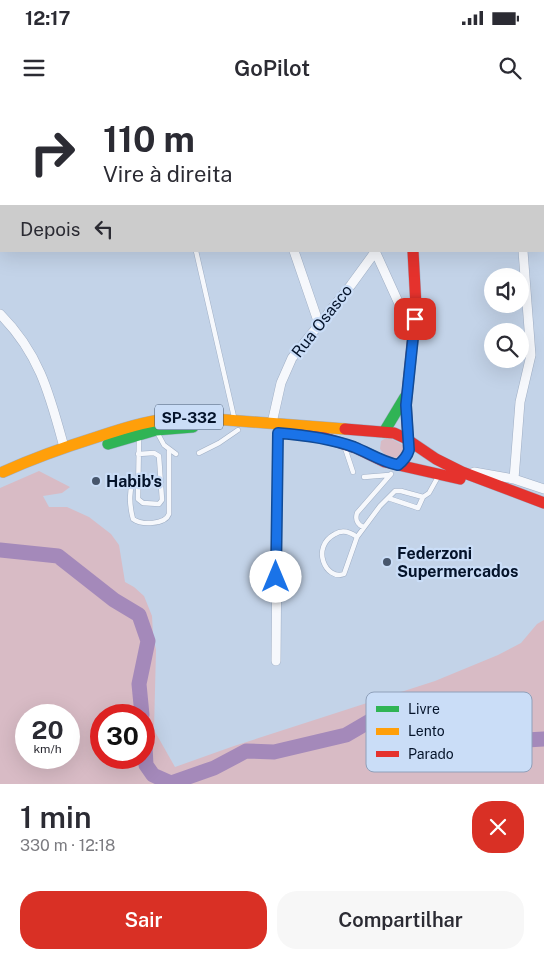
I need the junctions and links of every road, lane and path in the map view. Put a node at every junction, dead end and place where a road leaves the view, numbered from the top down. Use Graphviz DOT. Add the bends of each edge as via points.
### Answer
graph roads {
  1 [pos="196,252"];
  2 [pos="294,252"];
  3 [pos="375,252"];
  4 [pos="413,252"];
  5 [pos="523,252"];
  6 [pos="395,294"];
  7 [pos="416,306"];
  8 [pos="0,314"];
  9 [pos="319,324"];
  10 [pos="414,332"];
  11 [pos="407,392"];
  12 [pos="237,425"];
  13 [pos="275,428"];
  14 [pos="156,430"];
  15 [pos="139,435"];
  16 [pos="408,439"];
  17 [pos="379,440"];
  18 [pos="344,444"];
  19 [pos="64,447"];
  20 [pos="169,450"];
  21 [pos="198,453"];
  22 [pos="138,454"];
  23 [pos="176,454"];
  24 [pos="380,460"];
  25 [pos="394,469"];
  26 [pos="458,470"];
  27 [pos="1,472"];
  28 [pos="353,472"];
  29 [pos="440,473"];
  30 [pos="364,477"];
  31 [pos="137,479"];
  32 [pos="514,479"];
  33 [pos="544,489"];
  34 [pos="423,497"];
  35 [pos="388,498"];
  36 [pos="544,504"];
  37 [pos="363,527"];
  38 [pos="357,537"];
  39 [pos="276,661"];
  1 -- 12 [label="lane"];
  2 -- 9 [label="street"];
  3 -- 6 [label="street"];
  3 -- 9 [label="street, Rua Osasco"];
  4 -- 7 [label="main road"];
  5 -- 32 [label="street" via="531,355 520,402"];
  6 -- 7 [label="street" via="406,304"];
  6 -- 10 [label="street"];
  7 -- 10 [label="main road"];
  8 -- 19 [label="street" via="24,342 38,365"];
  9 -- 13 [label="street, Rua Osasco" via="292,358 281,383"];
  10 -- 11 [label="main road"];
  11 -- 16 [label="main road"];
  11 -- 17 [label="main road"];
  12 -- 13 [label="main road, SP-332"];
  12 -- 14 [label="main road, SP-332"];
  12 -- 19 [label="main road, SP-332" via="188,417 158,419"];
  12 -- 21 [label="lane" via="219,443"];
  13 -- 17 [label="main road, SP-332"];
  13 -- 18 [label="main road, SP-332"];
  13 -- 39 [label="street, Rua Osasco"];
  14 -- 15 [label="main road, SP-332"];
  14 -- 20 [label="lane"];
  15 -- 22 [label="lane"];
  15 -- 27 [label="main road, SP-332" via="48,462"];
  16 -- 17 [label="main road, SP-332" via="394,433"];
  16 -- 25 [label="main road" via="408,455"];
  16 -- 26 [label="main road, SP-332"];
  17 -- 24 [label="main road"];
  18 -- 24 [label="main road, SP-332"];
  18 -- 28 [label="lane"];
  19 -- 27 [label="main road, SP-332"];
  20 -- 23 [label="lane"];
  20 -- 31 [label="lane" via="169,514 163,521 142,523 133,519 131,488"];
  22 -- 31 [label="lane"];
  22 -- 31 [label="lane" via="154,453 159,456 161,503 140,502"];
  24 -- 25 [label="main road, SP-332"];
  25 -- 29 [label="main road, SP-332"];
  25 -- 30 [label="lane" via="383,477"];
  25 -- 37 [label="lane" via="357,513 357,522"];
  26 -- 32 [label="street"];
  26 -- 36 [label="main road, SP-332"];
  29 -- 34 [label="lane"];
  29 -- 36 [label="main road, SP-332" via="524,505"];
  32 -- 33 [label="street"];
  34 -- 35 [label="lane" via="398,490"];
  34 -- 35 [label="lane" via="418,508"];
  35 -- 37 [label="lane"];
  37 -- 38 [label="lane"];
  38 -- 38 [label="lane" via="339,532 323,544 322,559 333,574 344,574"];
}
